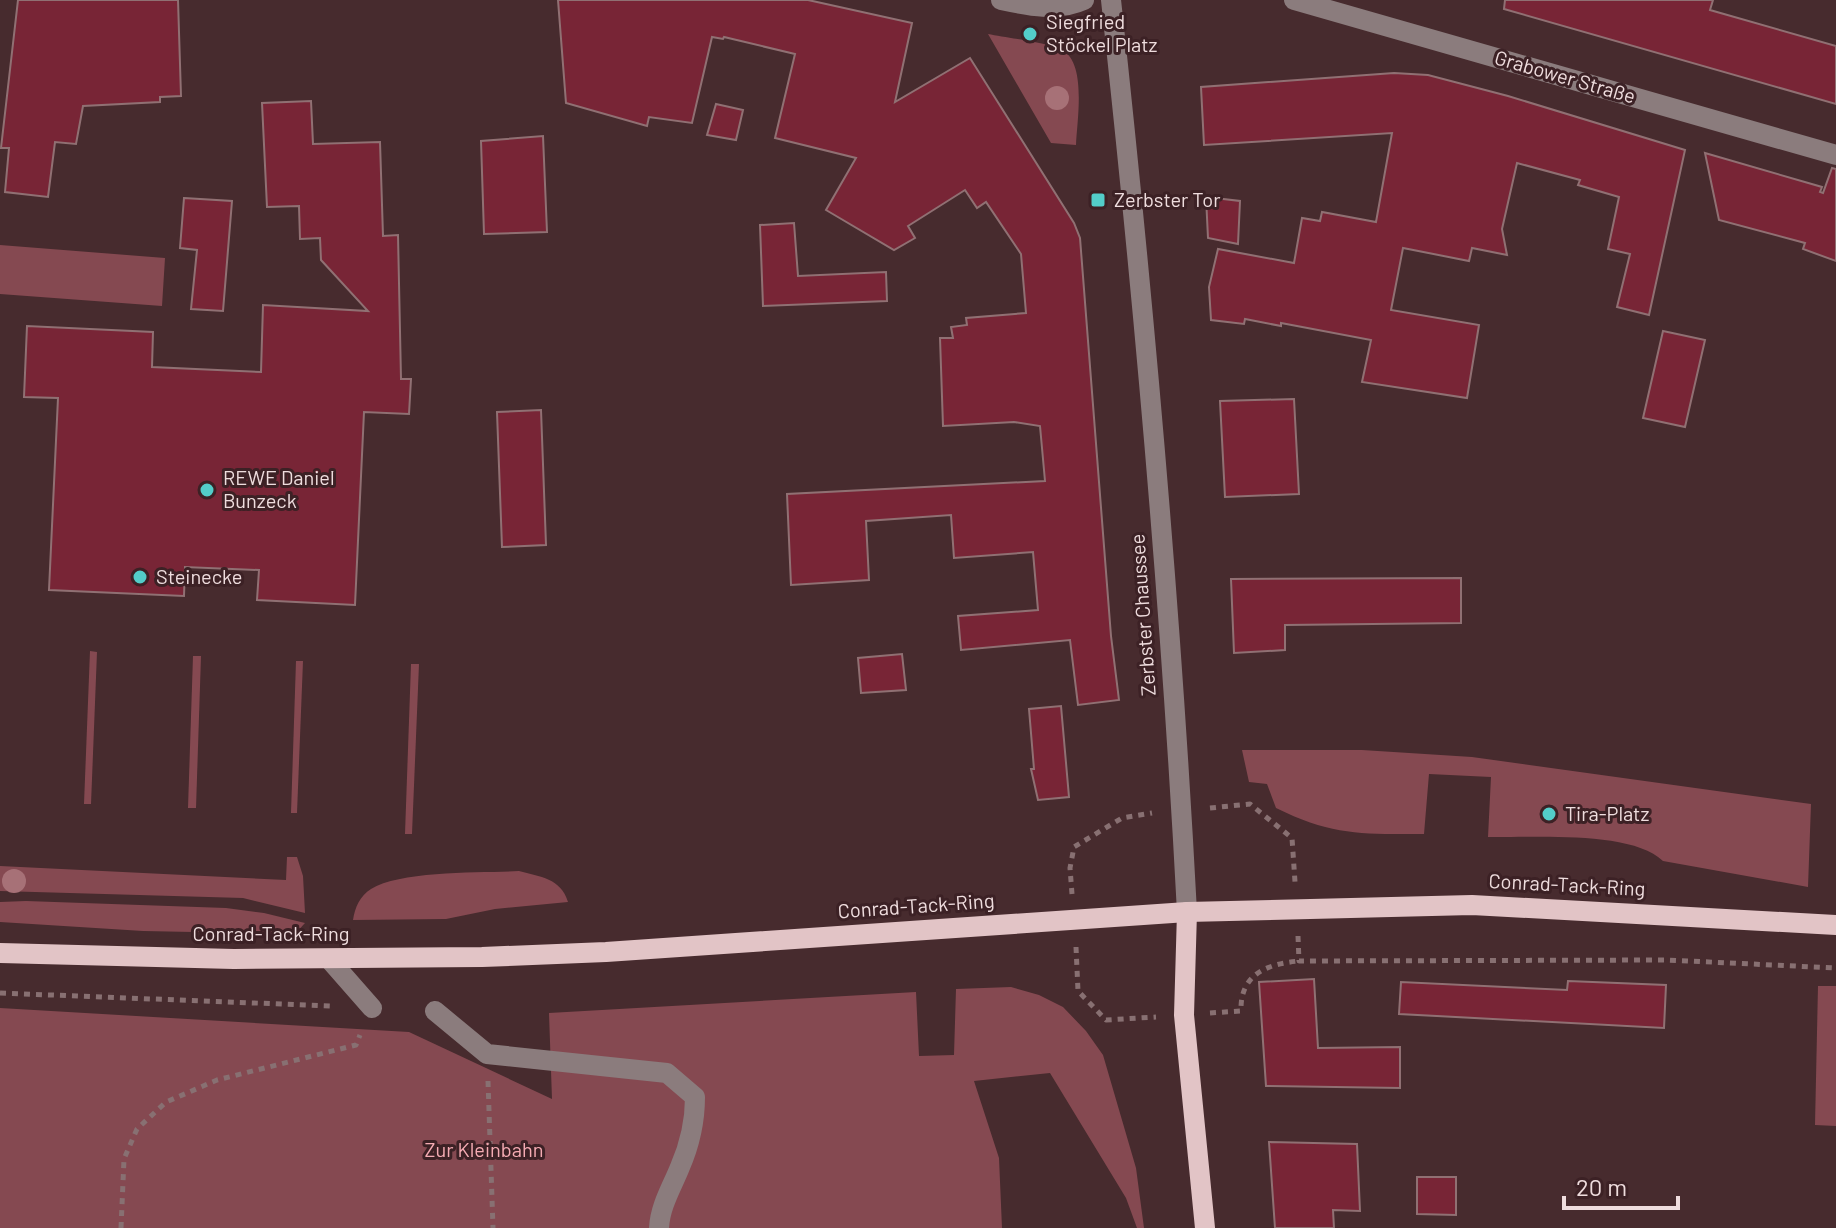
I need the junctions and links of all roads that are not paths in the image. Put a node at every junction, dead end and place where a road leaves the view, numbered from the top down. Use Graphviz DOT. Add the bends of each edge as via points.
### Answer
graph roads {
  1 [pos="1001,0"];
  2 [pos="1084,0"];
  3 [pos="1111,0"];
  4 [pos="1294,0"];
  5 [pos="1836,155"];
  6 [pos="1187,912"];
  7 [pos="1836,925"];
  8 [pos="0,953"];
  9 [pos="329,959"];
  10 [pos="372,1008"];
  11 [pos="435,1011"];
  12 [pos="659,1228"];
  13 [pos="1205,1228"];
  1 -- 2 [label="street" via="1057,8"];
  3 -- 6 [label="street, Zerbster Chaussee" via="1154,444"];
  4 -- 5 [label="street, Grabower Straße"];
  6 -- 7 [label="main road, Conrad-Tack-Ring" via="1472,905"];
  6 -- 9 [label="main road, Conrad-Tack-Ring" via="606,952"];
  6 -- 13 [label="main road, Zerbster Chaussee" via="1184,1015"];
  8 -- 9 [label="main road, Conrad-Tack-Ring"];
  9 -- 10 [label="street"];
  11 -- 12 [label="street" via="487,1054 667,1073 695,1097 695,1122"];
}
